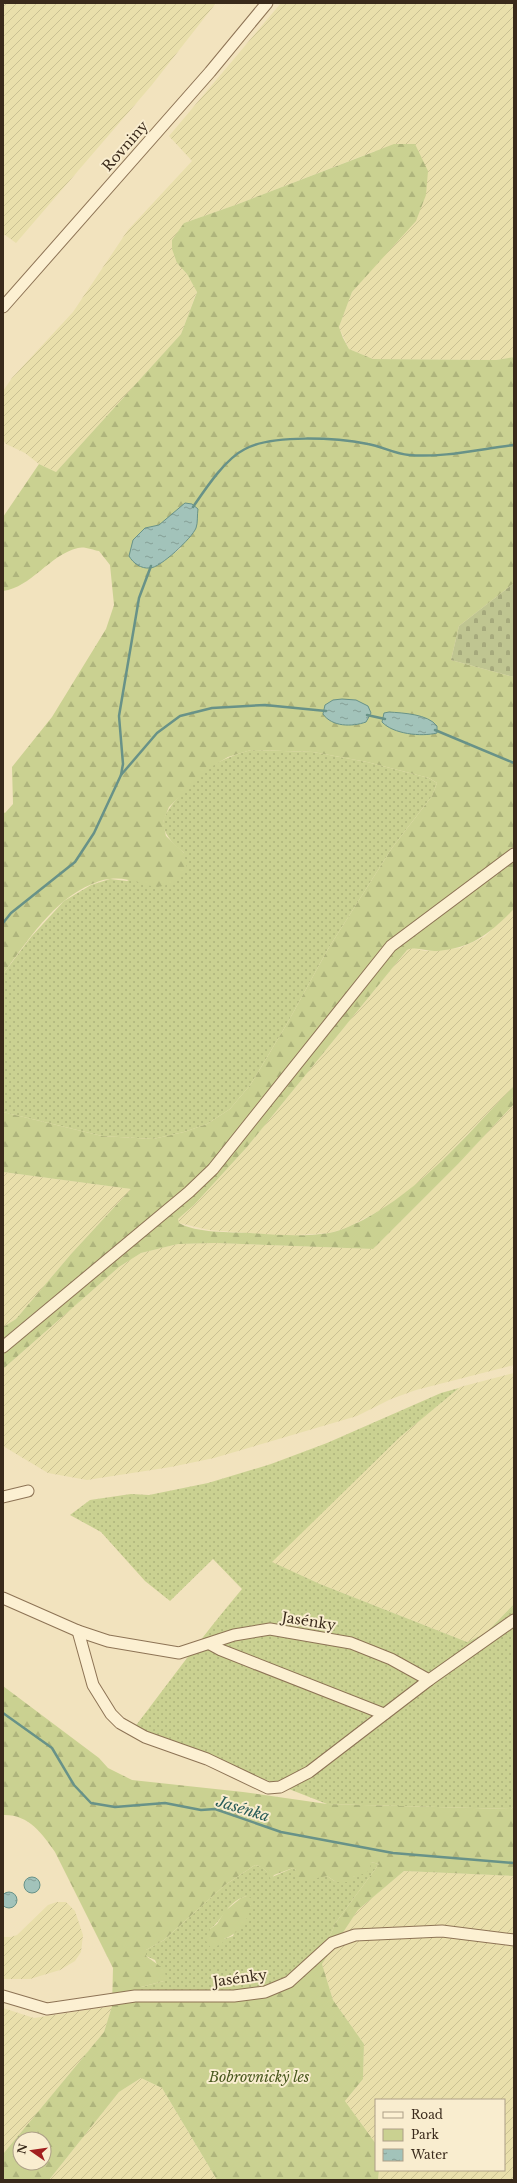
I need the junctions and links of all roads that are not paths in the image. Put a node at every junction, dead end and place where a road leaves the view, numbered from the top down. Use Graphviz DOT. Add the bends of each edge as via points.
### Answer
graph roads {
  1 [pos="267,3"];
  2 [pos="3,307"];
  3 [pos="514,854"];
  4 [pos="3,1347"];
  5 [pos="28,1491"];
  6 [pos="3,1497"];
  7 [pos="3,1598"];
  8 [pos="514,1620"];
  9 [pos="78,1631"];
  10 [pos="210,1644"];
  11 [pos="429,1680"];
  12 [pos="384,1714"];
  13 [pos="514,1940"];
  14 [pos="3,1996"];
  1 -- 2 [label="street, Rovniny" via="205,78"];
  3 -- 4 [label="street" via="392,946 213,1169 189,1192"];
  5 -- 6 [label="street"];
  7 -- 9 [label="street, Jasénky"];
  8 -- 11 [label="street"];
  9 -- 10 [label="street, Jasénky" via="108,1641 179,1653"];
  9 -- 12 [label="street" via="93,1685 110,1714 120,1723 145,1737 207,1760 268,1788 280,1787 309,1772"];
  10 -- 11 [label="street, Jasénky" via="234,1635 270,1629 351,1643 391,1659"];
  10 -- 12 [label="street"];
  11 -- 12 [label="street"];
  13 -- 14 [label="street, Jasénky" via="442,1931 356,1935 332,1943 289,1982 265,1992 234,1996 135,1996 47,2009"];
}
